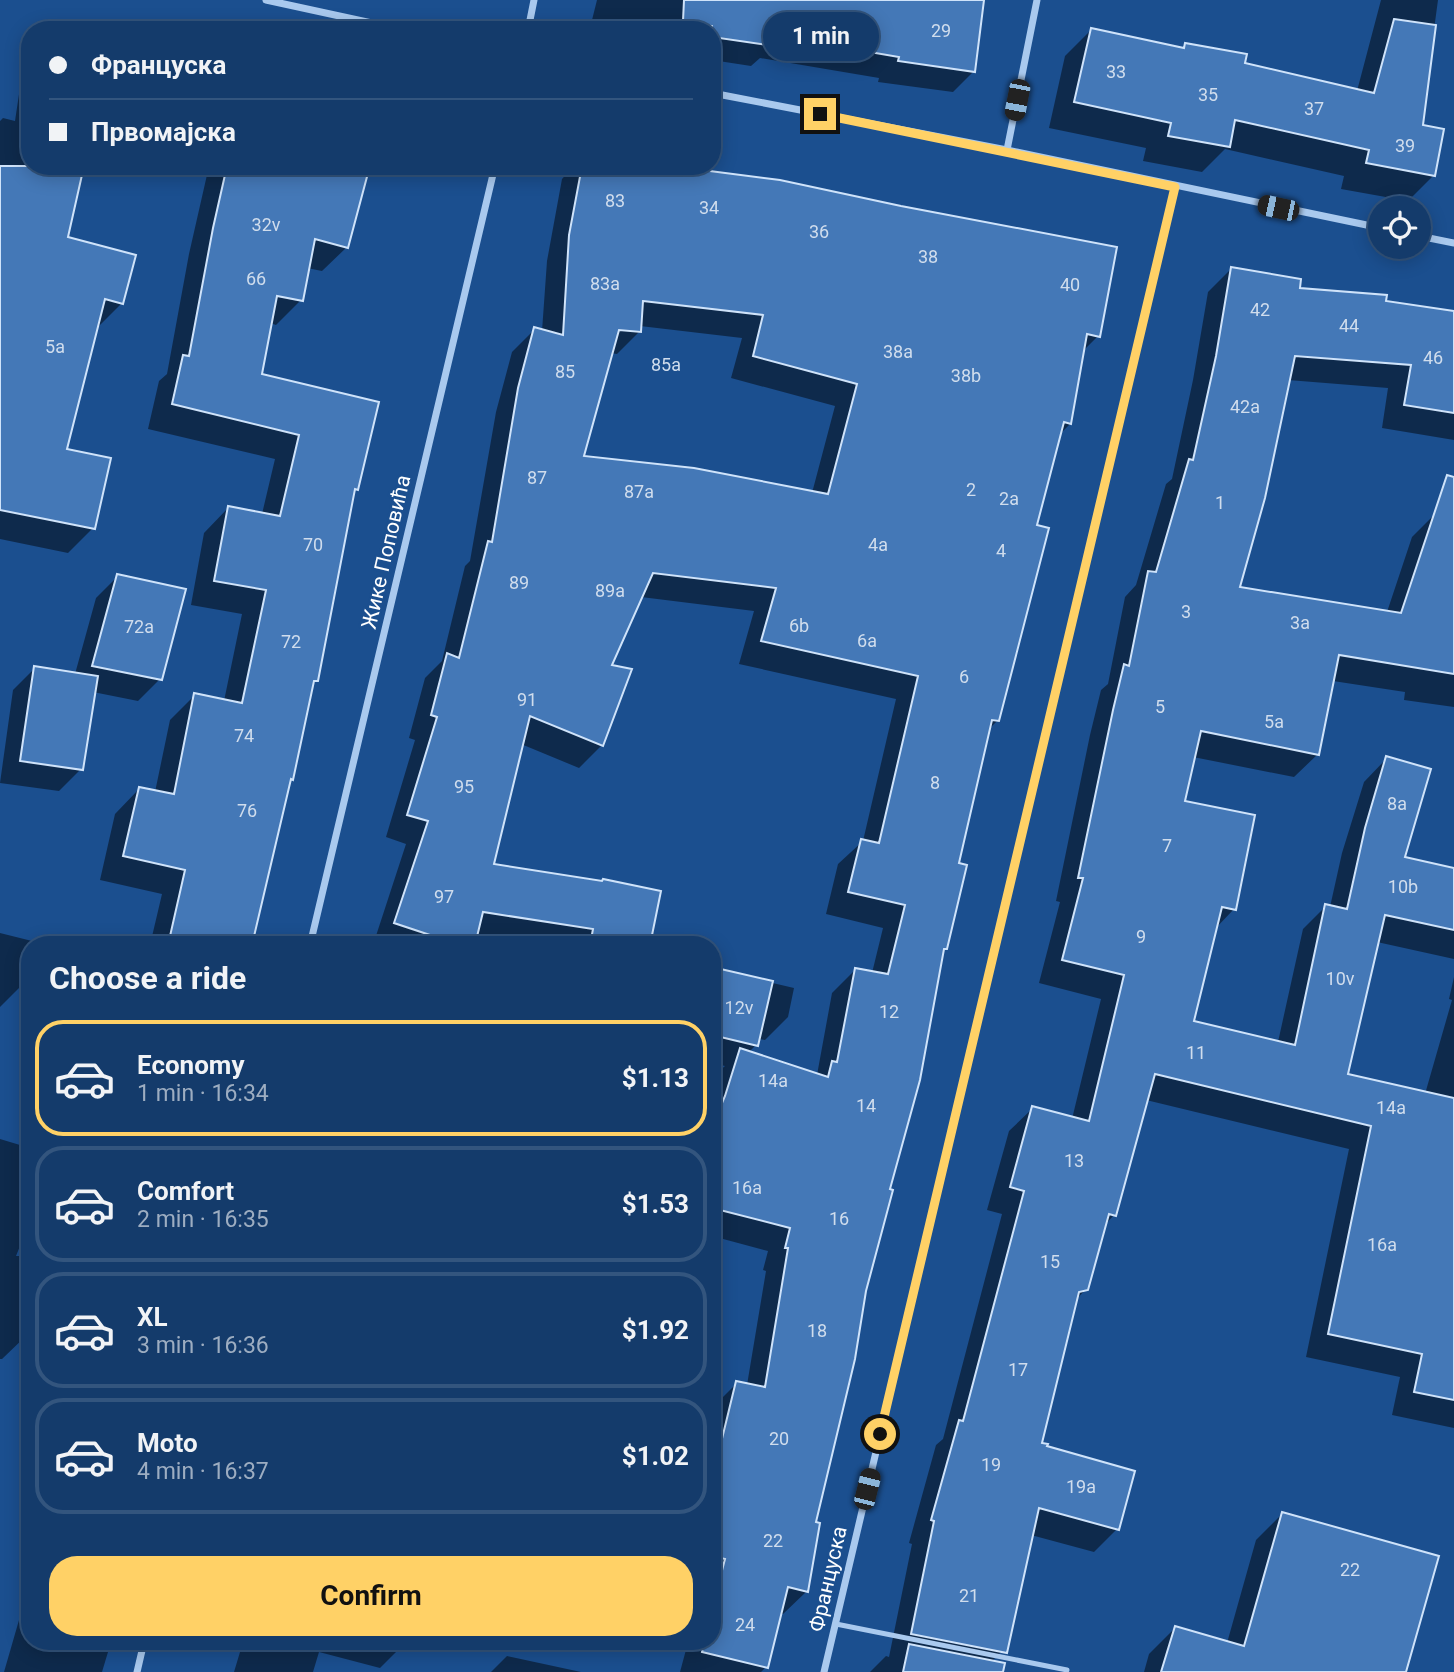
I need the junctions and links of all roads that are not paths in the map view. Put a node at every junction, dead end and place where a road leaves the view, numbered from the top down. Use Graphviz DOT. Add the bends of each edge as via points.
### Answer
graph roads {
  1 [pos="266,0"];
  2 [pos="534,0"];
  3 [pos="1037,0"];
  4 [pos="363,21"];
  5 [pos="529,21"];
  6 [pos="721,95"];
  7 [pos="1007,150"];
  8 [pos="493,175"];
  9 [pos="1175,187"];
  10 [pos="1368,225"];
  11 [pos="1431,238"];
  12 [pos="1454,243"];
  13 [pos="312,936"];
  14 [pos="836,1623"];
  15 [pos="142,1650"];
  16 [pos="1067,1670"];
  17 [pos="137,1672"];
  18 [pos="824,1672"];
  1 -- 4 [label="street"];
  2 -- 5 [label="street"];
  3 -- 7 [label="street"];
  6 -- 7 [label="street"];
  7 -- 9 [label="street"];
  8 -- 13 [label="street, Жике Поповића"];
  9 -- 10 [label="street"];
  9 -- 14 [label="street, Француска"];
  11 -- 12 [label="street"];
  14 -- 16 [label="lane"];
  14 -- 18 [label="street, Француска"];
  15 -- 17 [label="street"];
}
